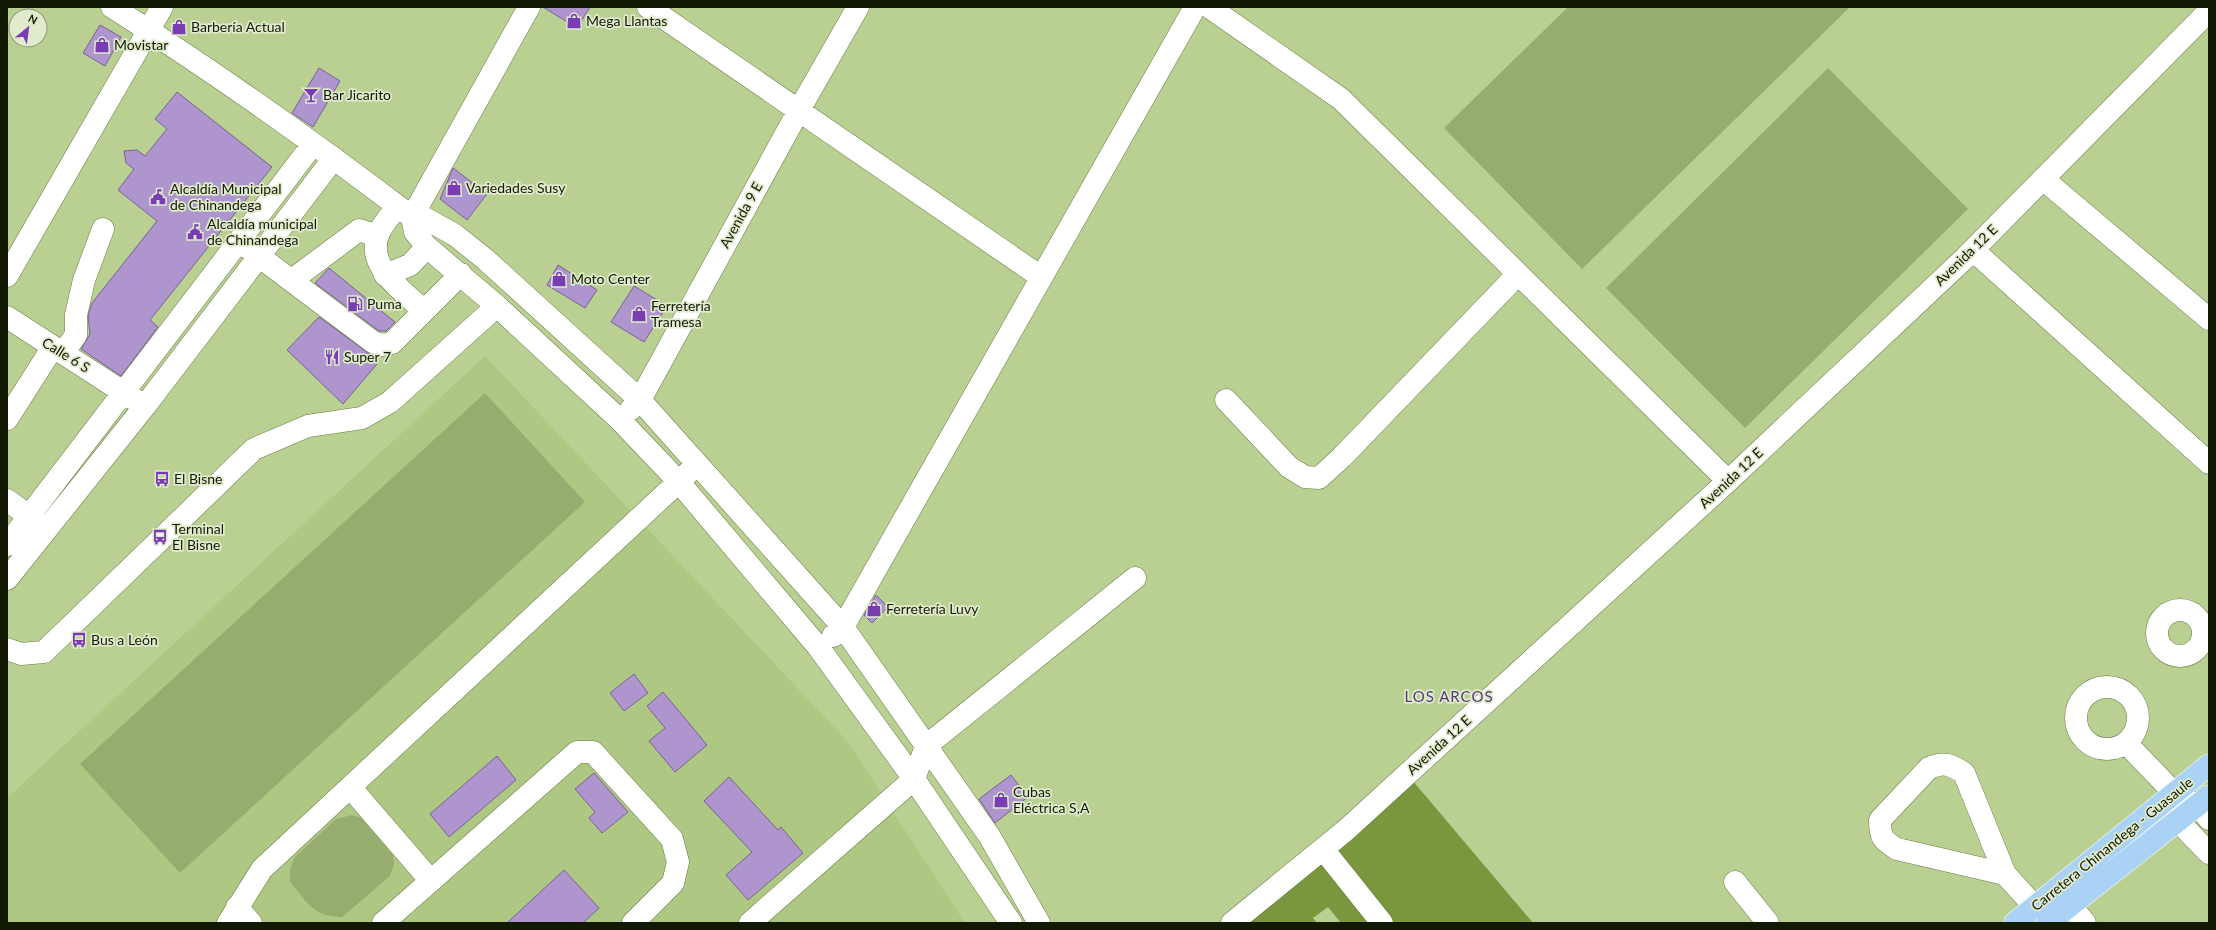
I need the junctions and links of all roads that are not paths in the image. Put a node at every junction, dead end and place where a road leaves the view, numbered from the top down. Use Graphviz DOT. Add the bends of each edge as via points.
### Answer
graph roads {
  1 [pos="112,7"];
  2 [pos="162,7"];
  3 [pos="529,7"];
  4 [pos="648,7"];
  5 [pos="858,7"];
  6 [pos="1195,7"];
  7 [pos="1209,7"];
  8 [pos="2209,11"];
  9 [pos="149,30"];
  10 [pos="798,110"];
  11 [pos="313,144"];
  12 [pos="334,158"];
  13 [pos="2043,179"];
  14 [pos="405,212"];
  15 [pos="103,229"];
  16 [pos="378,236"];
  17 [pos="239,241"];
  18 [pos="427,247"];
  19 [pos="1973,250"];
  20 [pos="260,256"];
  21 [pos="461,274"];
  22 [pos="1518,274"];
  23 [pos="385,275"];
  24 [pos="7,276"];
  25 [pos="1041,277"];
  26 [pos="292,280"];
  27 [pos="497,306"];
  28 [pos="423,310"];
  29 [pos="7,317"];
  30 [pos="2209,319"];
  31 [pos="58,350"];
  32 [pos="125,392"];
  33 [pos="640,400"];
  34 [pos="1226,400"];
  35 [pos="145,406"];
  36 [pos="7,419"];
  37 [pos="619,419"];
  38 [pos="2209,463"];
  39 [pos="698,464"];
  40 [pos="678,481"];
  41 [pos="1728,481"];
  42 [pos="7,500"];
  43 [pos="29,516"];
  44 [pos="47,529"];
  45 [pos="7,545"];
  46 [pos="1135,578"];
  47 [pos="7,580"];
  48 [pos="843,627"];
  49 [pos="819,648"];
  50 [pos="7,649"];
  51 [pos="2127,744"];
  52 [pos="926,746"];
  53 [pos="2209,765"];
  54 [pos="914,779"];
  55 [pos="350,787"];
  56 [pos="2175,794"];
  57 [pos="2205,807"];
  58 [pos="2179,822"];
  59 [pos="1323,848"];
  60 [pos="2209,853"];
  61 [pos="2005,874"];
  62 [pos="431,881"];
  63 [pos="1735,882"];
  64 [pos="2070,905"];
  65 [pos="232,915"];
  66 [pos="2042,915"];
  67 [pos="251,923"];
  68 [pos="383,923"];
  69 [pos="633,923"];
  70 [pos="750,923"];
  71 [pos="1011,923"];
  72 [pos="1039,923"];
  73 [pos="1232,923"];
  74 [pos="1382,923"];
  75 [pos="1768,923"];
  76 [pos="2015,923"];
  77 [pos="2085,923"];
  1 -- 9 [label="street"];
  2 -- 9 [label="street"];
  3 -- 14 [label="street"];
  4 -- 10 [label="street"];
  5 -- 10 [label="street, Avenida 9 E"];
  6 -- 25 [label="street"];
  7 -- 22 [label="street" via="1341,99"];
  8 -- 13 [label="street, Avenida 12 E"];
  9 -- 11 [label="street"];
  9 -- 24 [label="street"];
  10 -- 25 [label="street"];
  10 -- 33 [label="street, Avenida 9 E"];
  11 -- 12 [label="street"];
  11 -- 17 [label="street"];
  12 -- 14 [label="street"];
  12 -- 20 [label="street"];
  13 -- 19 [label="street, Avenida 12 E"];
  13 -- 30 [label="street"];
  14 -- 16 [label="street" via="380,229"];
  14 -- 18 [label="street" via="415,232"];
  14 -- 33 [label="street" via="426,219 454,235 485,259"];
  15 -- 31 [label="street" via="84,280 76,315 76,335"];
  16 -- 23 [label="street" via="376,258"];
  16 -- 26 [label="street" via="359,230"];
  17 -- 20 [label="street"];
  17 -- 32 [label="street"];
  18 -- 21 [label="street"];
  18 -- 23 [label="street" via="410,265"];
  19 -- 38 [label="street"];
  19 -- 41 [label="street, Avenida 12 E"];
  20 -- 26 [label="street"];
  20 -- 35 [label="street"];
  21 -- 27 [label="street"];
  21 -- 28 [label="street"];
  22 -- 34 [label="street" via="1319,478 1305,477 1289,467"];
  22 -- 41 [label="street"];
  23 -- 28 [label="street"];
  25 -- 48 [label="street"];
  26 -- 28 [label="street" via="373,342 382,345 392,343"];
  27 -- 37 [label="street"];
  27 -- 50 [label="street" via="390,402 362,418 308,426 254,449 44,652 20,654"];
  29 -- 31 [label="street, Calle 6 S"];
  31 -- 32 [label="street, Calle 6 S"];
  31 -- 36 [label="street"];
  32 -- 35 [label="street, Calle 6 S"];
  32 -- 43 [label="street"];
  33 -- 37 [label="street, Avenida 9 E"];
  33 -- 39 [label="street"];
  35 -- 44 [label="street"];
  37 -- 40 [label="street"];
  39 -- 40 [label="street"];
  39 -- 48 [label="street"];
  40 -- 49 [label="street"];
  40 -- 55 [label="street"];
  41 -- 59 [label="street, Avenida 12 E"];
  42 -- 43 [label="street"];
  43 -- 44 [label="street"];
  43 -- 45 [label="street"];
  44 -- 47 [label="street"];
  46 -- 52 [label="street"];
  48 -- 49 [label="street"];
  48 -- 52 [label="street"];
  49 -- 54 [label="street"];
  51 -- 56 [label="street"];
  52 -- 54 [label="street"];
  52 -- 72 [label="street" via="990,837"];
  53 -- 56 [label="highway, Carretera Chinandega - Guasaule"];
  54 -- 70 [label="street"];
  54 -- 71 [label="street"];
  55 -- 62 [label="street"];
  55 -- 65 [label="street" via="262,869"];
  56 -- 57 [label="street"];
  56 -- 58 [label="street"];
  56 -- 66 [label="highway, Carretera Chinandega - Guasaule"];
  57 -- 58 [label="highway, Carretera Chinandega - Guasaule"];
  58 -- 60 [label="street"];
  58 -- 64 [label="highway, Carretera Chinandega - Guasaule"];
  59 -- 73 [label="street, Avenida 12 E"];
  59 -- 74 [label="street"];
  61 -- 61 [label="street" via="1964,773 1950,764 1939,763 1929,768 1880,820 1880,833 1886,842 1897,849"];
  61 -- 66 [label="street"];
  62 -- 68 [label="street"];
  62 -- 69 [label="street" via="577,752 593,752 672,839 678,862 673,883"];
  63 -- 75 [label="street"];
  64 -- 66 [label="highway, Carretera Chinandega - Guasaule"];
  64 -- 77 [label="street"];
  65 -- 67 [label="street"];
  66 -- 76 [label="highway, Carretera Chinandega - Guasaule"];
}
